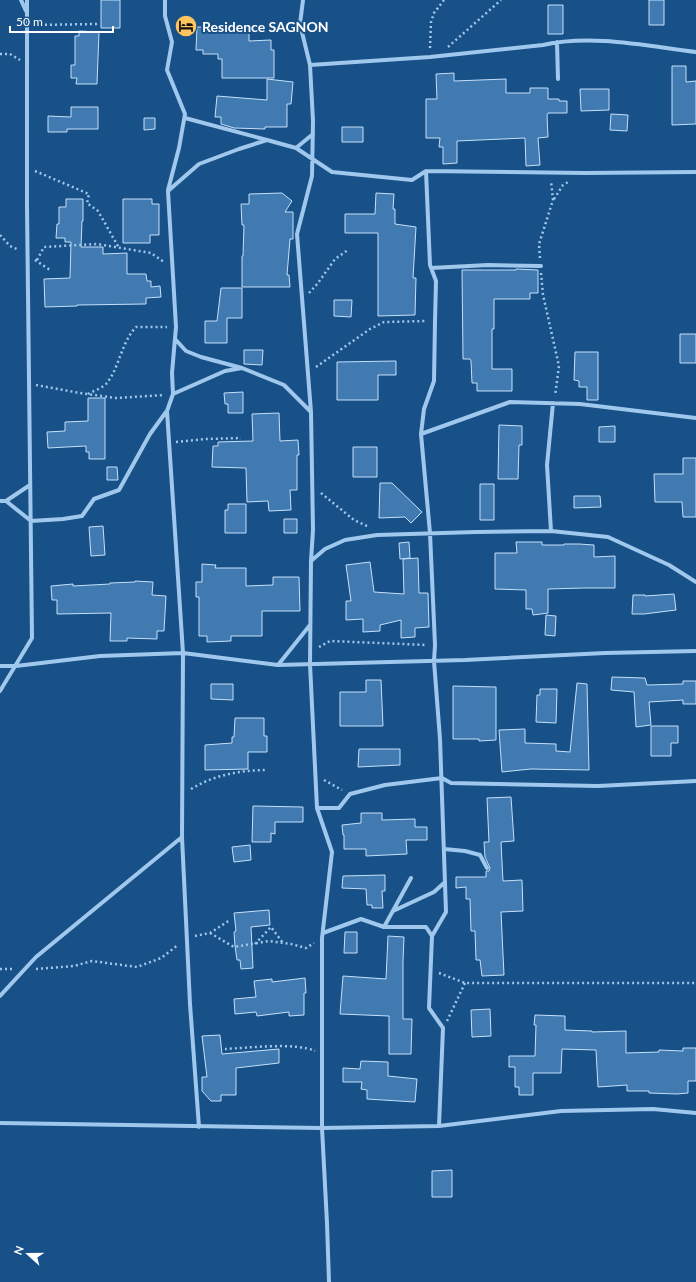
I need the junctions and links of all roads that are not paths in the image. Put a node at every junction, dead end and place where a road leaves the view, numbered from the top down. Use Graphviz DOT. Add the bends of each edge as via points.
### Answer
graph roads {
  1 [pos="22,0"];
  2 [pos="27,0"];
  3 [pos="165,0"];
  4 [pos="304,0"];
  5 [pos="27,14"];
  6 [pos="556,42"];
  7 [pos="696,52"];
  8 [pos="310,65"];
  9 [pos="558,79"];
  10 [pos="185,118"];
  11 [pos="313,134"];
  12 [pos="267,140"];
  13 [pos="296,148"];
  14 [pos="312,158"];
  15 [pos="426,171"];
  16 [pos="696,172"];
  17 [pos="168,191"];
  18 [pos="541,266"];
  19 [pos="431,268"];
  20 [pos="175,339"];
  21 [pos="242,368"];
  22 [pos="172,394"];
  23 [pos="553,403"];
  24 [pos="167,411"];
  25 [pos="311,412"];
  26 [pos="696,418"];
  27 [pos="421,434"];
  28 [pos="30,485"];
  29 [pos="0,501"];
  30 [pos="6,501"];
  31 [pos="31,520"];
  32 [pos="551,532"];
  33 [pos="430,533"];
  34 [pos="311,561"];
  35 [pos="696,582"];
  36 [pos="310,626"];
  37 [pos="696,651"];
  38 [pos="183,653"];
  39 [pos="434,660"];
  40 [pos="310,664"];
  41 [pos="278,665"];
  42 [pos="0,666"];
  43 [pos="16,666"];
  44 [pos="0,691"];
  45 [pos="442,778"];
  46 [pos="696,781"];
  47 [pos="317,808"];
  48 [pos="182,837"];
  49 [pos="444,849"];
  50 [pos="487,868"];
  51 [pos="411,878"];
  52 [pos="445,882"];
  53 [pos="393,911"];
  54 [pos="384,927"];
  55 [pos="323,932"];
  56 [pos="432,936"];
  57 [pos="0,996"];
  58 [pos="696,1113"];
  59 [pos="0,1124"];
  60 [pos="439,1126"];
  61 [pos="199,1127"];
  62 [pos="322,1128"];
  63 [pos="329,1282"];
  1 -- 5 [label="street"];
  2 -- 5 [label="street"];
  3 -- 10 [label="street" via="165,16 172,42 167,70"];
  4 -- 8 [label="street" via="300,24"];
  5 -- 28 [label="street"];
  6 -- 7 [label="street" via="610,42"];
  6 -- 8 [label="street" via="430,57"];
  6 -- 9 [label="street"];
  8 -- 11 [label="street"];
  10 -- 12 [label="street"];
  10 -- 17 [label="street"];
  11 -- 13 [label="street"];
  11 -- 14 [label="street"];
  12 -- 13 [label="street"];
  12 -- 17 [label="street" via="199,164"];
  13 -- 14 [label="street"];
  14 -- 15 [label="street" via="332,172 412,180"];
  14 -- 25 [label="street" via="312,176 297,234"];
  15 -- 16 [label="street"];
  15 -- 19 [label="street"];
  17 -- 20 [label="street"];
  18 -- 19 [label="street"];
  19 -- 27 [label="street" via="436,281 434,380 424,409"];
  20 -- 21 [label="street" via="186,351"];
  20 -- 22 [label="street"];
  21 -- 22 [label="street" via="225,372"];
  21 -- 25 [label="street" via="284,384"];
  22 -- 24 [label="street"];
  23 -- 26 [label="street"];
  23 -- 27 [label="street" via="510,402"];
  23 -- 32 [label="street" via="548,465"];
  24 -- 31 [label="street" via="150,434 119,490 94,499 82,516"];
  24 -- 38 [label="street"];
  25 -- 34 [label="street"];
  27 -- 33 [label="street"];
  28 -- 30 [label="street"];
  28 -- 31 [label="street"];
  29 -- 30 [label="street"];
  30 -- 31 [label="street"];
  31 -- 43 [label="street" via="32,638"];
  32 -- 33 [label="street"];
  32 -- 35 [label="street" via="608,537 669,564"];
  33 -- 34 [label="street" via="345,540 325,549"];
  33 -- 39 [label="street"];
  34 -- 36 [label="street"];
  36 -- 40 [label="street"];
  36 -- 41 [label="street"];
  37 -- 39 [label="street"];
  38 -- 41 [label="street"];
  38 -- 43 [label="street" via="100,656"];
  38 -- 48 [label="street"];
  39 -- 40 [label="street"];
  39 -- 45 [label="street"];
  40 -- 41 [label="street"];
  40 -- 47 [label="street"];
  42 -- 43 [label="street"];
  43 -- 44 [label="street"];
  45 -- 46 [label="street" via="451,783 598,786"];
  45 -- 47 [label="street" via="385,785 352,794 339,808"];
  45 -- 49 [label="street"];
  47 -- 55 [label="street" via="332,852"];
  48 -- 57 [label="street" via="36,957"];
  48 -- 61 [label="street"];
  49 -- 50 [label="street" via="465,851 480,856"];
  49 -- 52 [label="street"];
  51 -- 53 [label="street"];
  52 -- 53 [label="street" via="434,892"];
  52 -- 56 [label="street" via="446,912"];
  53 -- 54 [label="street"];
  54 -- 55 [label="street" via="361,919"];
  54 -- 56 [label="street" via="426,927"];
  55 -- 62 [label="street"];
  56 -- 60 [label="street" via="430,1008 443,1028"];
  58 -- 60 [label="street" via="654,1109 561,1111"];
  59 -- 61 [label="street"];
  60 -- 62 [label="street"];
  61 -- 62 [label="street"];
  62 -- 63 [label="street"];
}
